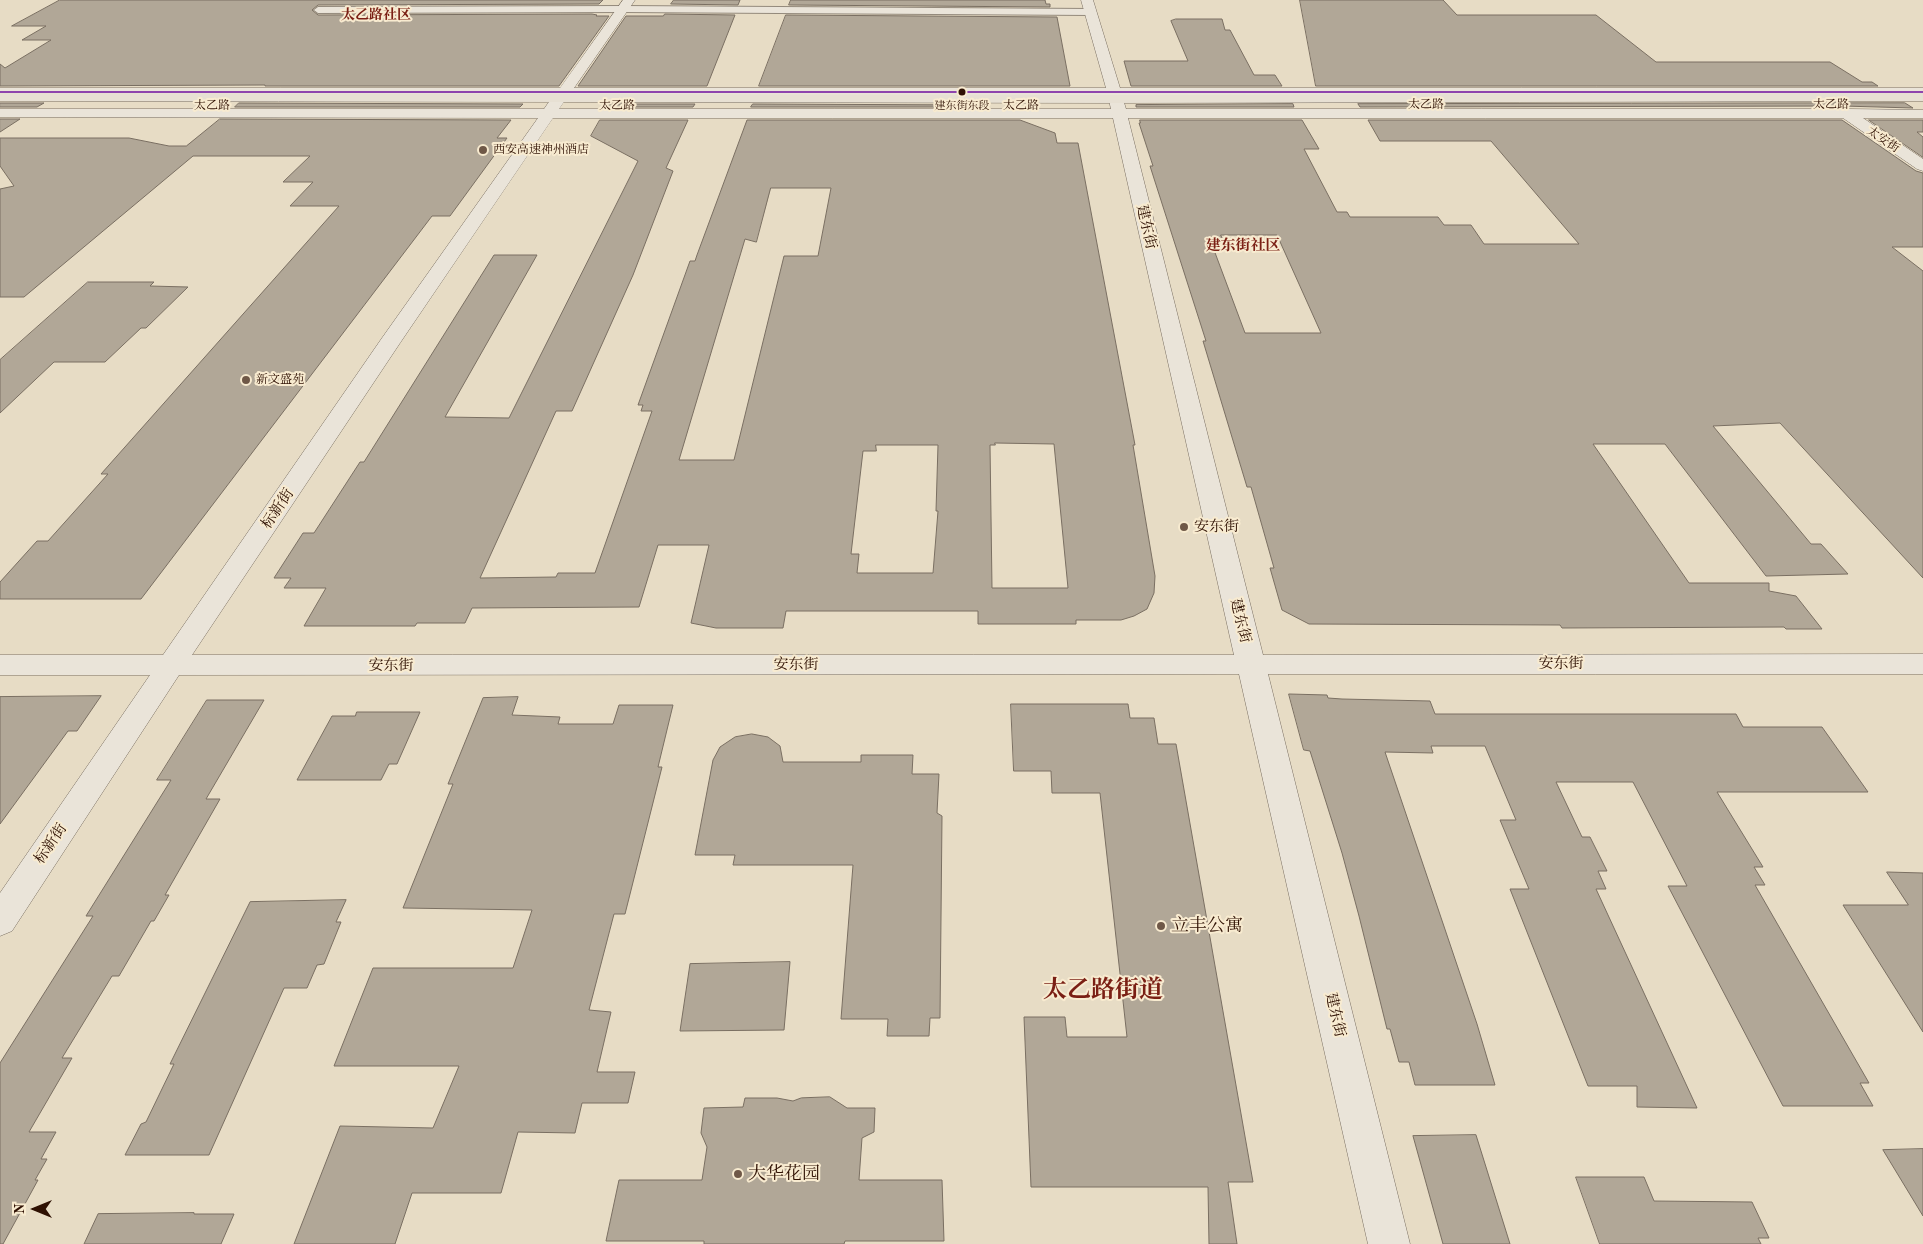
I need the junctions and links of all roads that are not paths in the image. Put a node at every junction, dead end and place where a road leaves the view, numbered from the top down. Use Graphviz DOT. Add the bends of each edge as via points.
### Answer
graph roads {
  1 [pos="626,5"];
  2 [pos="1089,6"];
  3 [pos="318,10"];
  4 [pos="0,92"];
  5 [pos="1923,92"];
  6 [pos="0,97"];
  7 [pos="1923,97"];
  8 [pos="1825,100"];
  9 [pos="556,102"];
  10 [pos="1116,102"];
  11 [pos="1923,105"];
  12 [pos="0,106"];
  13 [pos="0,112"];
  14 [pos="1845,114"];
  15 [pos="1923,114"];
  16 [pos="1923,166"];
  17 [pos="1250,664"];
  18 [pos="1923,664"];
  19 [pos="0,665"];
  20 [pos="170,666"];
  21 [pos="0,921"];
  22 [pos="1389,1244"];
  1 -- 2 [label="lane"];
  1 -- 3 [label="lane"];
  1 -- 9 [label="main road, 标新街"];
  2 -- 10 [label="main road, 建东街"];
  4 -- 9 [label="main road"];
  5 -- 10 [label="main road"];
  6 -- 9 [label="main road, 太乙路"];
  7 -- 8 [label="main road, 太乙路"];
  8 -- 10 [label="main road, 太乙路"];
  8 -- 11 [label="main road, 太乙路"];
  8 -- 14 [label="main road, 太安街"];
  9 -- 10 [label="main road"];
  9 -- 10 [label="main road"];
  9 -- 12 [label="main road, 太乙路"];
  9 -- 13 [label="main road"];
  9 -- 20 [label="main road, 标新街"];
  10 -- 14 [label="main road"];
  10 -- 17 [label="main road, 建东街"];
  14 -- 15 [label="main road"];
  14 -- 16 [label="main road, 太安街"];
  17 -- 18 [label="main road, 安东街"];
  17 -- 20 [label="main road, 安东街"];
  17 -- 22 [label="main road, 建东街"];
  19 -- 20 [label="main road, 安东街"];
  20 -- 21 [label="main road, 标新街"];
}
